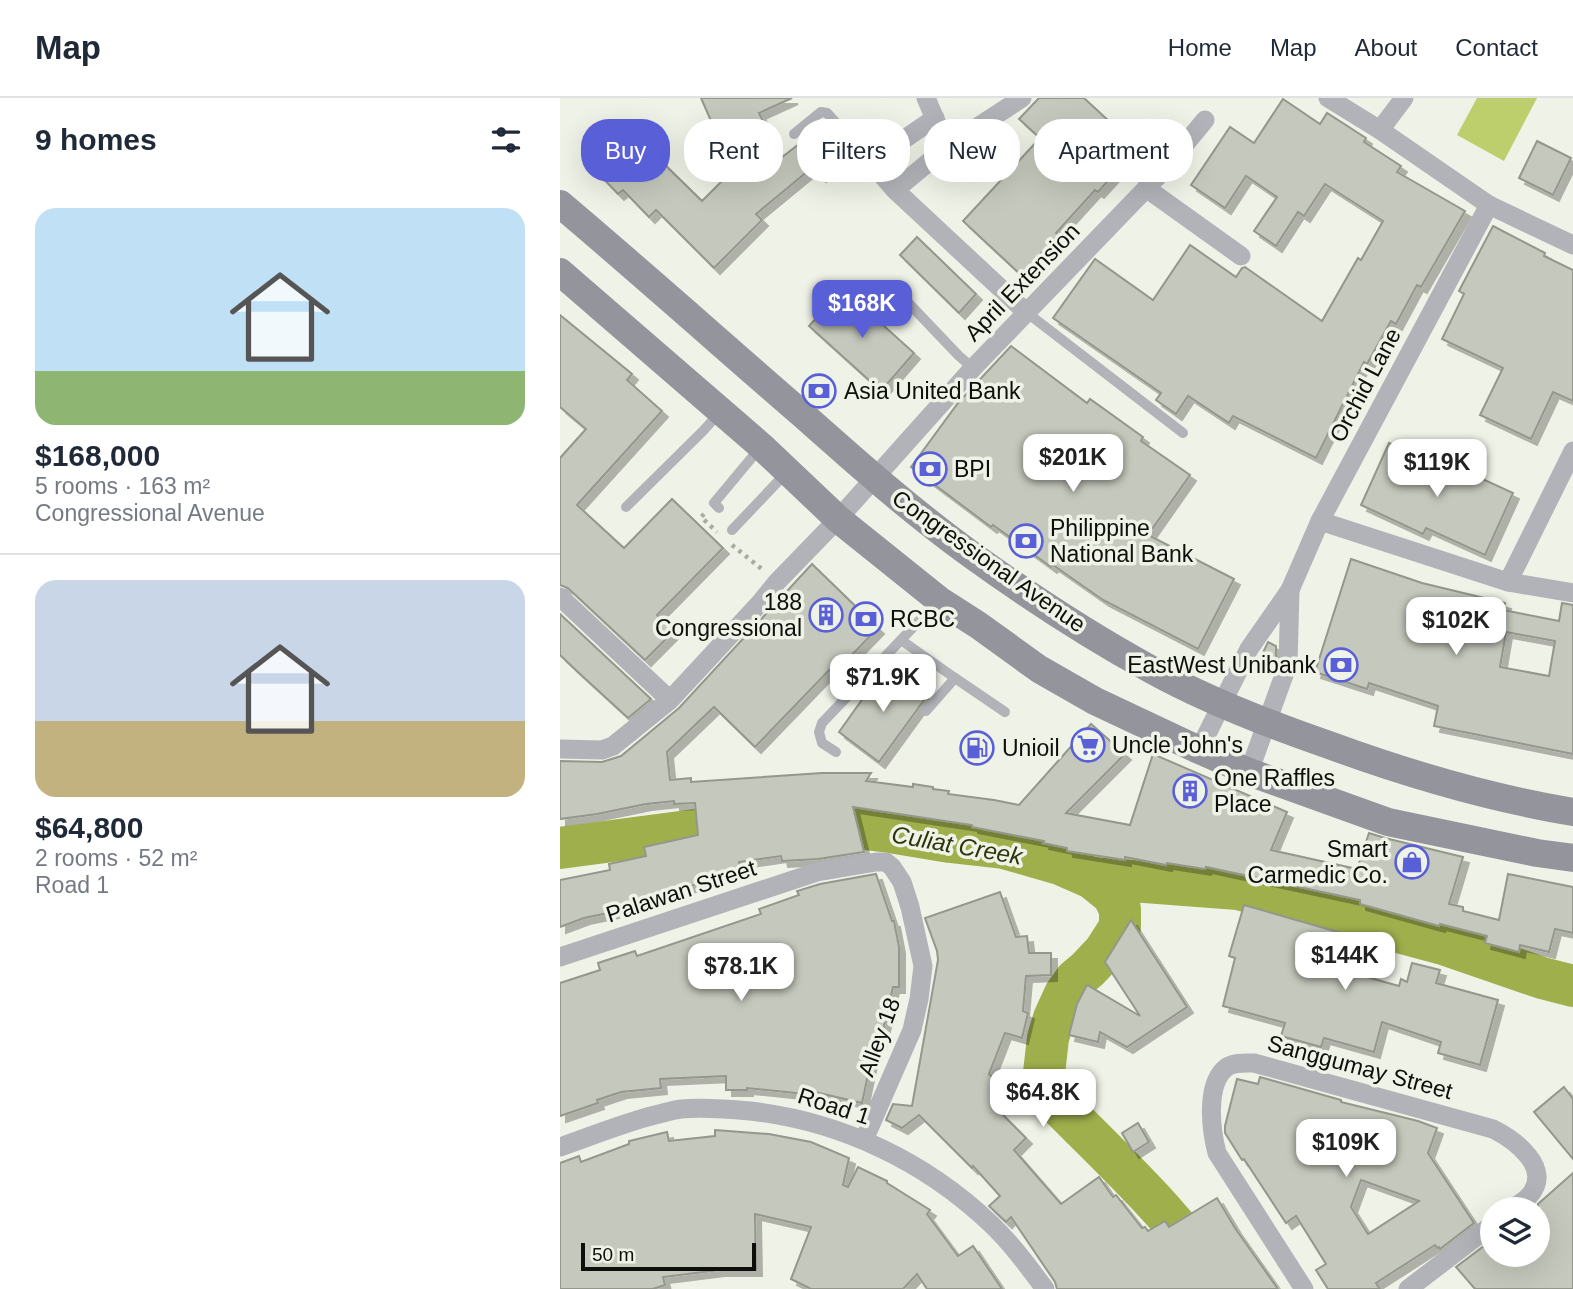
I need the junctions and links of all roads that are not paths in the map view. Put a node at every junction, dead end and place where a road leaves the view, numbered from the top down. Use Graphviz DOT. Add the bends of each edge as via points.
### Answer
graph roads {
  1 [pos="926,98"];
  2 [pos="1022,98"];
  3 [pos="1328,98"];
  4 [pos="1404,98"];
  5 [pos="935,118"];
  6 [pos="812,119"];
  7 [pos="832,119"];
  8 [pos="990,119"];
  9 [pos="1205,120"];
  10 [pos="1380,130"];
  11 [pos="797,132"];
  12 [pos="794,134"];
  13 [pos="910,135"];
  14 [pos="924,166"];
  15 [pos="888,182"];
  16 [pos="1146,188"];
  17 [pos="895,190"];
  18 [pos="560,204"];
  19 [pos="1489,205"];
  20 [pos="1573,245"];
  21 [pos="1241,256"];
  22 [pos="560,272"];
  23 [pos="897,291"];
  24 [pos="1026,312"];
  25 [pos="973,368"];
  26 [pos="720,412"];
  27 [pos="1184,433"];
  28 [pos="761,446"];
  29 [pos="1573,451"];
  30 [pos="787,472"];
  31 [pos="874,478"];
  32 [pos="626,508"];
  33 [pos="719,508"];
  34 [pos="838,519"];
  35 [pos="1320,521"];
  36 [pos="732,530"];
  37 [pos="1507,582"];
  38 [pos="1290,590"];
  39 [pos="1573,593"];
  40 [pos="560,597"];
  41 [pos="939,600"];
  42 [pos="901,640"];
  43 [pos="955,678"];
  44 [pos="670,700"];
  45 [pos="1222,704"];
  46 [pos="926,711"];
  47 [pos="1005,712"];
  48 [pos="1266,723"];
  49 [pos="560,749"];
  50 [pos="1199,750"];
  51 [pos="836,752"];
  52 [pos="1249,772"];
  53 [pos="1573,812"];
  54 [pos="1573,858"];
  55 [pos="910,907"];
  56 [pos="560,957"];
  57 [pos="864,1140"];
  58 [pos="560,1147"];
  59 [pos="1528,1197"];
  60 [pos="1480,1234"];
  61 [pos="1045,1289"];
  62 [pos="1304,1289"];
  63 [pos="1408,1289"];
  1 -- 5 [label="street"];
  2 -- 8 [label="street"];
  3 -- 10 [label="street"];
  4 -- 10 [label="street"];
  5 -- 13 [label="street"];
  6 -- 7 [label="lane" via="821,112"];
  9 -- 16 [label="street, April Extension"];
  10 -- 19 [label="street"];
  11 -- 12 [label="lane"];
  14 -- 17 [label="street"];
  15 -- 17 [label="street"];
  16 -- 21 [label="street"];
  16 -- 24 [label="street, April Extension"];
  17 -- 24 [label="street"];
  18 -- 31 [label="main road, Congressional Avenue"];
  19 -- 20 [label="street"];
  19 -- 35 [label="street, Orchid Lane"];
  22 -- 26 [label="main road"];
  23 -- 25 [label="lane"];
  24 -- 25 [label="street, April Extension"];
  24 -- 27 [label="lane"];
  25 -- 31 [label="street, April Extension"];
  26 -- 28 [label="main road"];
  26 -- 32 [label="lane"];
  28 -- 30 [label="main road"];
  28 -- 33 [label="lane" via="715,503"];
  29 -- 37 [label="street"];
  30 -- 34 [label="main road"];
  30 -- 36 [label="lane"];
  31 -- 34 [label="street, April Extension"];
  31 -- 45 [label="main road, Congressional Avenue" via="966,551 1061,615 1153,670"];
  34 -- 41 [label="main road"];
  34 -- 44 [label="street, April Extension"];
  35 -- 37 [label="street"];
  35 -- 38 [label="street, Orchid Lane"];
  37 -- 39 [label="street"];
  38 -- 45 [label="street, Orchid Lane" via="1249,649"];
  38 -- 48 [label="street, Orchid Lane" via="1287,664"];
  40 -- 44 [label="street"];
  41 -- 42 [label="lane"];
  41 -- 50 [label="main road" via="1039,669"];
  42 -- 43 [label="lane"];
  42 -- 51 [label="lane" via="822,723 822,743"];
  43 -- 46 [label="lane"];
  43 -- 47 [label="lane"];
  44 -- 49 [label="street, April Extension" via="613,746"];
  45 -- 48 [label="main road, Congressional Avenue"];
  45 -- 50 [label="street, Orchid Lane"];
  48 -- 52 [label="street, Orchid Lane"];
  48 -- 53 [label="main road, Congressional Avenue" via="1398,770"];
  50 -- 52 [label="main road"];
  52 -- 54 [label="main road" via="1388,822"];
  55 -- 56 [label="street, Palawan Street" via="892,867 876,862 817,872"];
  55 -- 57 [label="street, Alley 18" via="923,966 919,999 912,1030"];
  57 -- 58 [label="street, Road 1" via="773,1114 727,1108 680,1109"];
  57 -- 61 [label="street, Road 1" via="952,1191 991,1224"];
  59 -- 62 [label="street, Sanggumay Street" via="1537,1180 1536,1168 1510,1137 1493,1129 1254,1063 1232,1064 1216,1083 1213,1099 1210,1117 1217,1153"];
  60 -- 63 [label="street"];
}
